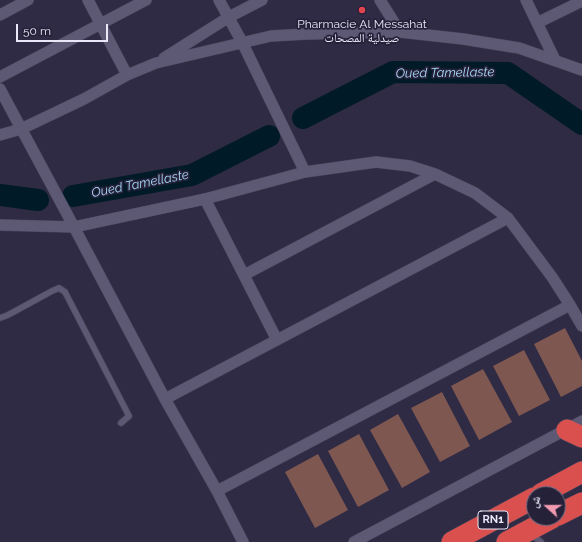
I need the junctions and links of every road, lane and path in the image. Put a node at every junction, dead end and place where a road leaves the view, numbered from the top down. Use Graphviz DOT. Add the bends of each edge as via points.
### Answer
graph roads {
  1 [pos="28,0"];
  2 [pos="88,0"];
  3 [pos="146,0"];
  4 [pos="219,0"];
  5 [pos="262,0"];
  6 [pos="380,0"];
  7 [pos="526,0"];
  8 [pos="582,1"];
  9 [pos="0,15"];
  10 [pos="229,18"];
  11 [pos="537,23"];
  12 [pos="100,24"];
  13 [pos="400,32"];
  14 [pos="242,42"];
  15 [pos="555,60"];
  16 [pos="156,63"];
  17 [pos="582,70"];
  18 [pos="127,75"];
  19 [pos="0,77"];
  20 [pos="0,89"];
  21 [pos="22,128"];
  22 [pos="0,135"];
  23 [pos="306,172"];
  24 [pos="435,174"];
  25 [pos="204,199"];
  26 [pos="508,218"];
  27 [pos="0,225"];
  28 [pos="74,226"];
  29 [pos="244,275"];
  30 [pos="570,305"];
  31 [pos="0,318"];
  32 [pos="582,326"];
  33 [pos="277,340"];
  34 [pos="164,399"];
  35 [pos="121,423"];
  36 [pos="577,429"];
  37 [pos="582,472"];
  38 [pos="556,486"];
  39 [pos="217,492"];
  40 [pos="526,502"];
  41 [pos="582,503"];
  42 [pos="566,511"];
  43 [pos="544,526"];
  44 [pos="534,537"];
  45 [pos="243,542"];
  46 [pos="354,542"];
  47 [pos="452,542"];
  48 [pos="507,542"];
  1 -- 9 [label="street"];
  2 -- 12 [label="street"];
  3 -- 12 [label="street"];
  4 -- 10 [label="street"];
  5 -- 10 [label="street"];
  6 -- 13 [label="street"];
  7 -- 11 [label="street"];
  8 -- 11 [label="street"];
  10 -- 14 [label="street"];
  10 -- 16 [label="street"];
  11 -- 15 [label="street"];
  12 -- 18 [label="street"];
  12 -- 19 [label="street"];
  13 -- 14 [label="street" via="271,36"];
  13 -- 15 [label="street" via="512,47"];
  14 -- 16 [label="street"];
  14 -- 23 [label="street"];
  15 -- 17 [label="street"];
  16 -- 18 [label="street"];
  18 -- 21 [label="street" via="84,99"];
  20 -- 21 [label="street"];
  21 -- 22 [label="street"];
  21 -- 28 [label="street"];
  23 -- 24 [label="street" via="376,162 410,166"];
  23 -- 25 [label="street"];
  24 -- 26 [label="street" via="475,192"];
  24 -- 29 [label="street"];
  25 -- 28 [label="street"];
  25 -- 29 [label="street"];
  26 -- 30 [label="street"];
  26 -- 33 [label="street"];
  27 -- 28 [label="street"];
  28 -- 34 [label="street"];
  29 -- 33 [label="street"];
  30 -- 32 [label="street"];
  30 -- 39 [label="street"];
  31 -- 35 [label="lane" via="59,288 65,292 129,416"];
  33 -- 34 [label="street"];
  34 -- 39 [label="street"];
  36 -- 46 [label="street"];
  37 -- 38 [label="highway"];
  39 -- 45 [label="street"];
  40 -- 47 [label="highway, RN1"];
  41 -- 42 [label="highway"];
  43 -- 44 [label="highway, RN1"];
  44 -- 48 [label="highway, RN1"];
}
